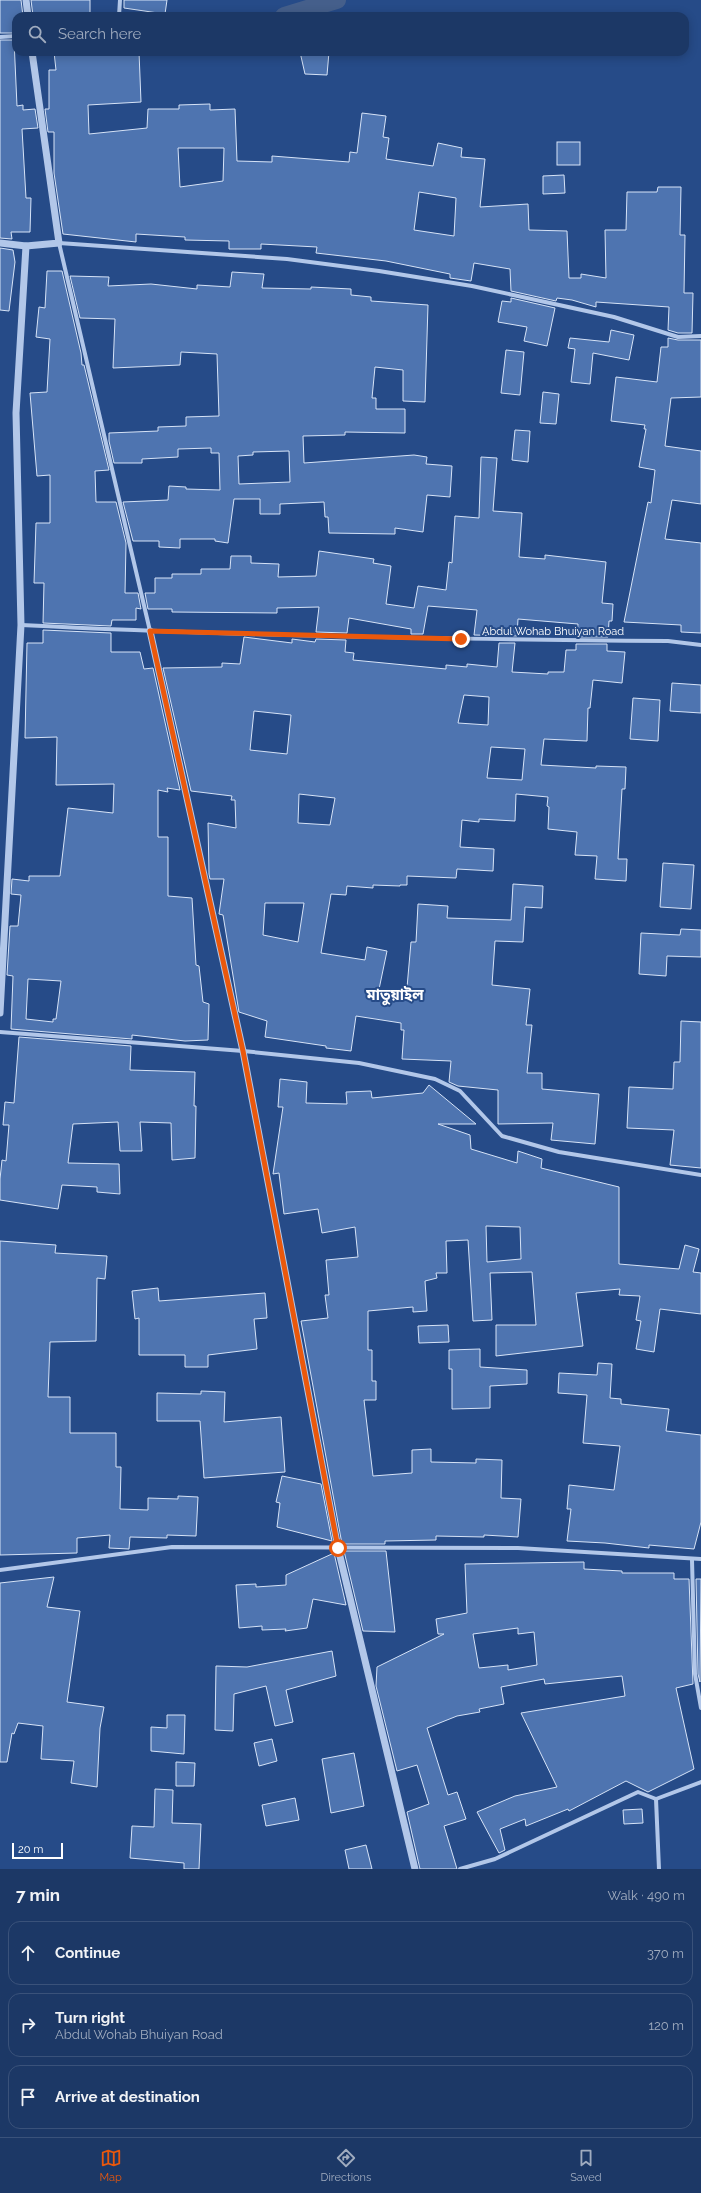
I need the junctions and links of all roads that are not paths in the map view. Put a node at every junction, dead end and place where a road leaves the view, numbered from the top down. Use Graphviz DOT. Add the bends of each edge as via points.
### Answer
graph roads {
  1 [pos="26,0"];
  2 [pos="120,0"];
  3 [pos="28,12"];
  4 [pos="119,12"];
  5 [pos="12,36"];
  6 [pos="0,37"];
  7 [pos="33,56"];
  8 [pos="59,242"];
  9 [pos="0,243"];
  10 [pos="26,246"];
  11 [pos="701,336"];
  12 [pos="21,625"];
  13 [pos="150,631"];
  14 [pos="701,644"];
  15 [pos="0,1012"];
  16 [pos="0,1032"];
  17 [pos="243,1051"];
  18 [pos="701,1175"];
  19 [pos="338,1548"];
  20 [pos="701,1559"];
  21 [pos="692,1560"];
  22 [pos="0,1570"];
  23 [pos="701,1708"];
  24 [pos="701,1782"];
  25 [pos="656,1799"];
  26 [pos="415,1869"];
  27 [pos="460,1869"];
  28 [pos="659,1869"];
  1 -- 3 [label="street"];
  2 -- 4 [label="street"];
  5 -- 6 [label="street"];
  7 -- 8 [label="street"];
  8 -- 10 [label="street"];
  8 -- 11 [label="street" via="287,260 379,271 472,286 607,315 678,336"];
  8 -- 13 [label="street"];
  9 -- 10 [label="street"];
  10 -- 12 [label="street" via="16,413"];
  12 -- 13 [label="street, Abdul Wohab Bhuiyan Road"];
  12 -- 15 [label="street"];
  13 -- 14 [label="street, Abdul Wohab Bhuiyan Road" via="668,641"];
  13 -- 17 [label="street"];
  16 -- 17 [label="street"];
  17 -- 18 [label="street" via="359,1063 435,1079 460,1091 502,1136 559,1152"];
  17 -- 19 [label="street"];
  19 -- 21 [label="street" via="518,1548"];
  19 -- 22 [label="street" via="172,1547"];
  19 -- 26 [label="street"];
  20 -- 21 [label="street"];
  21 -- 23 [label="street" via="694,1674"];
  24 -- 25 [label="street"];
  25 -- 27 [label="street" via="638,1792 495,1859"];
  25 -- 28 [label="street"];
}
